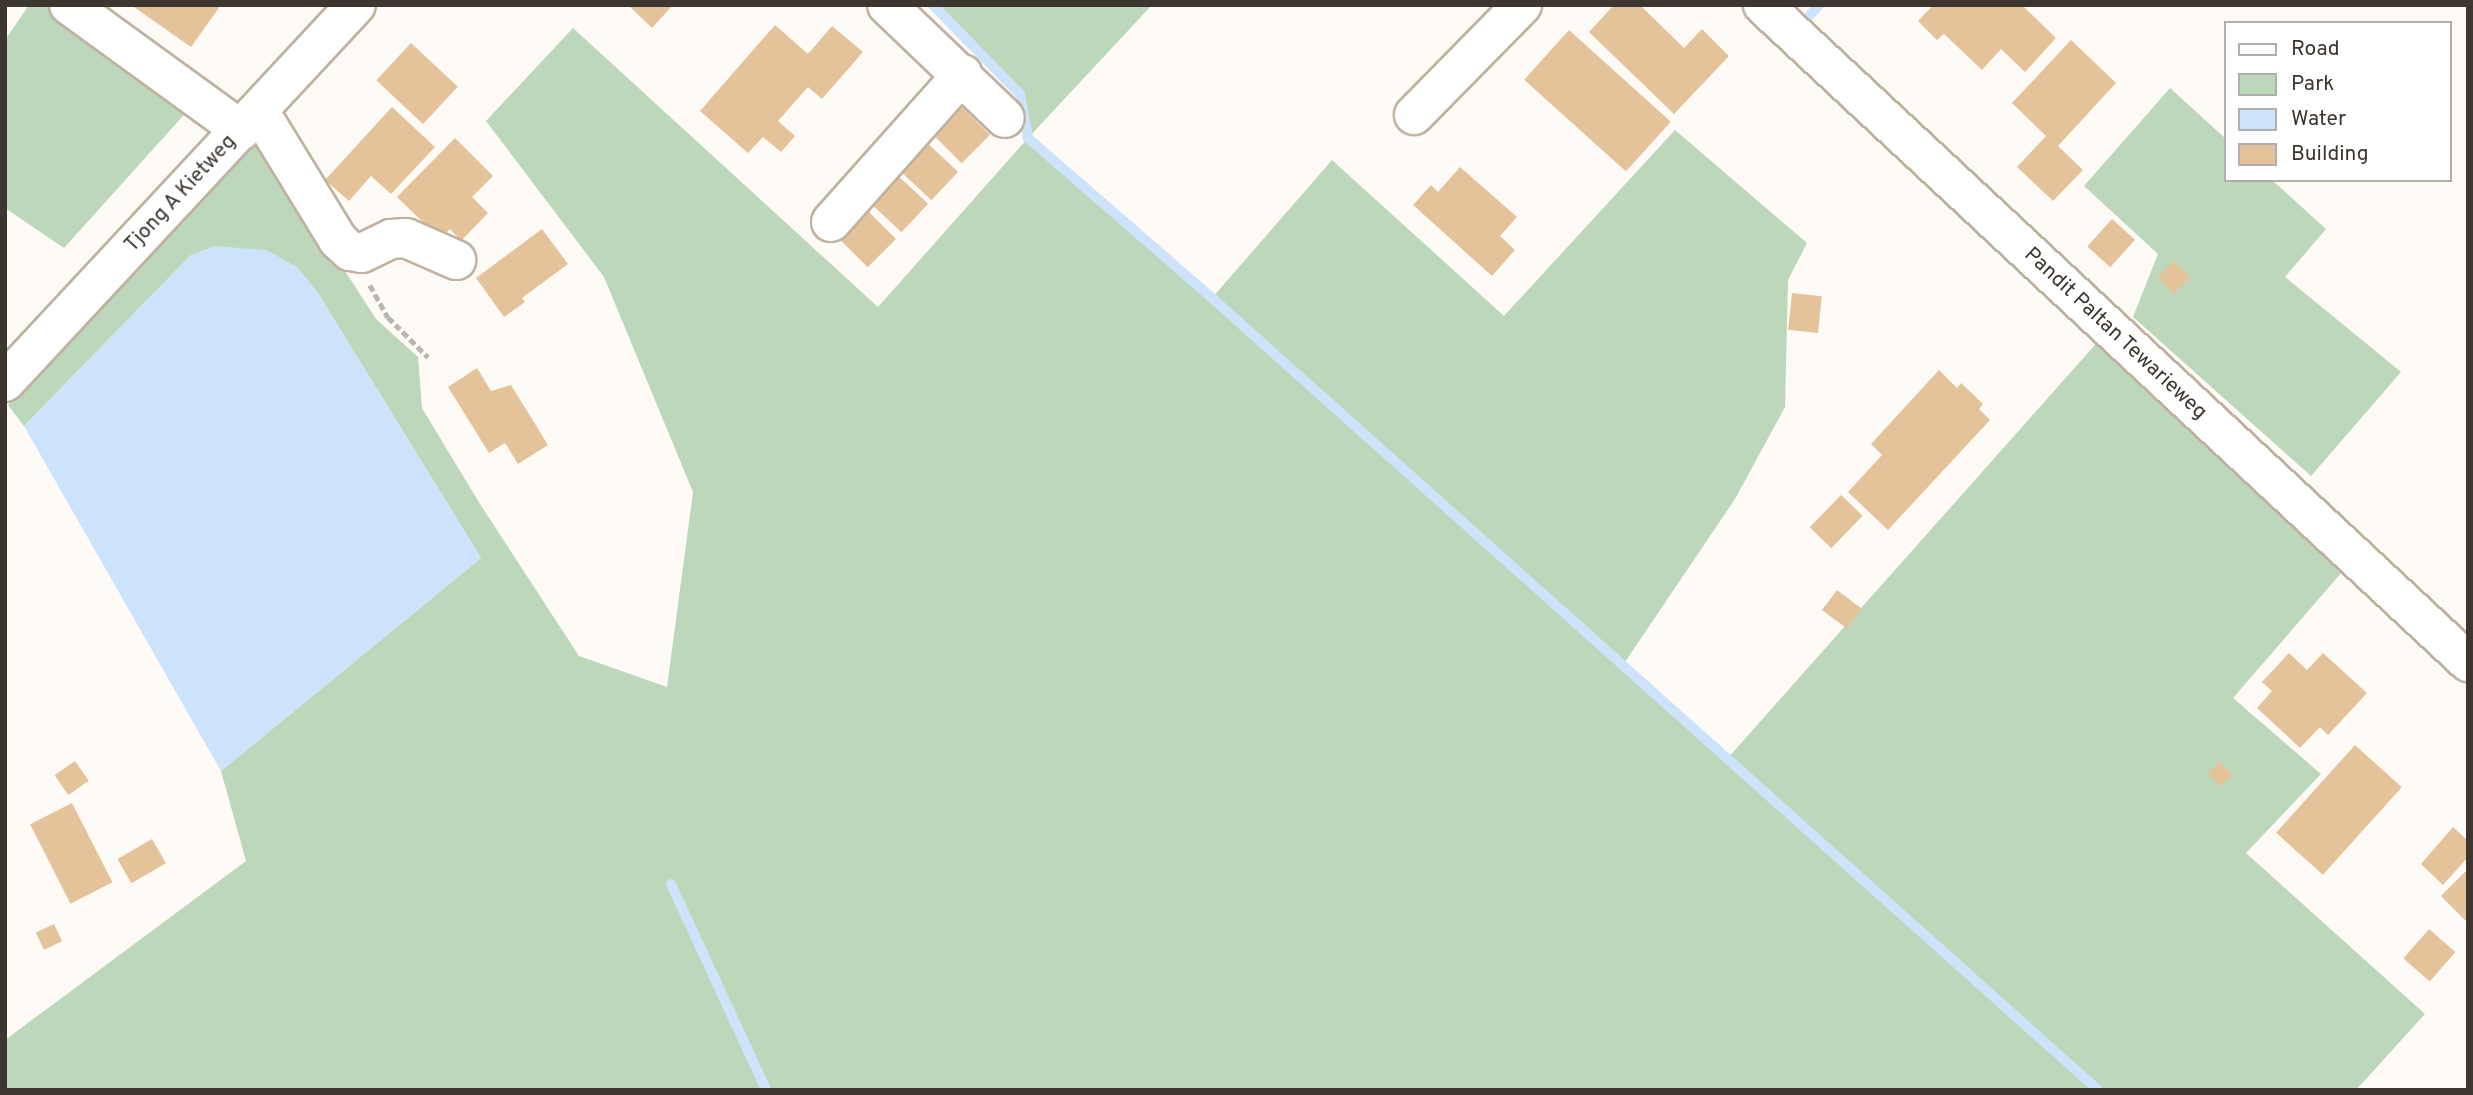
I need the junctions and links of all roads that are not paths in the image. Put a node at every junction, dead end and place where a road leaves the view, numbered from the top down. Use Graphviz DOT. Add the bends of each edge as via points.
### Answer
graph roads {
  1 [pos="69,5"];
  2 [pos="356,5"];
  3 [pos="887,5"];
  4 [pos="1522,5"];
  5 [pos="1763,5"];
  6 [pos="963,74"];
  7 [pos="1414,116"];
  8 [pos="1005,118"];
  9 [pos="250,120"];
  10 [pos="831,222"];
  11 [pos="456,260"];
  12 [pos="5,382"];
  13 [pos="2468,662"];
  1 -- 9 [label="street"];
  2 -- 9 [label="street, Tjong A Kietweg"];
  3 -- 6 [label="street"];
  4 -- 7 [label="street"];
  5 -- 13 [label="street, Pandit Paltan Tewarieweg"];
  6 -- 8 [label="street"];
  6 -- 10 [label="street"];
  9 -- 11 [label="street" via="349,251 362,253 391,239 406,238"];
  9 -- 12 [label="street, Tjong A Kietweg"];
}
